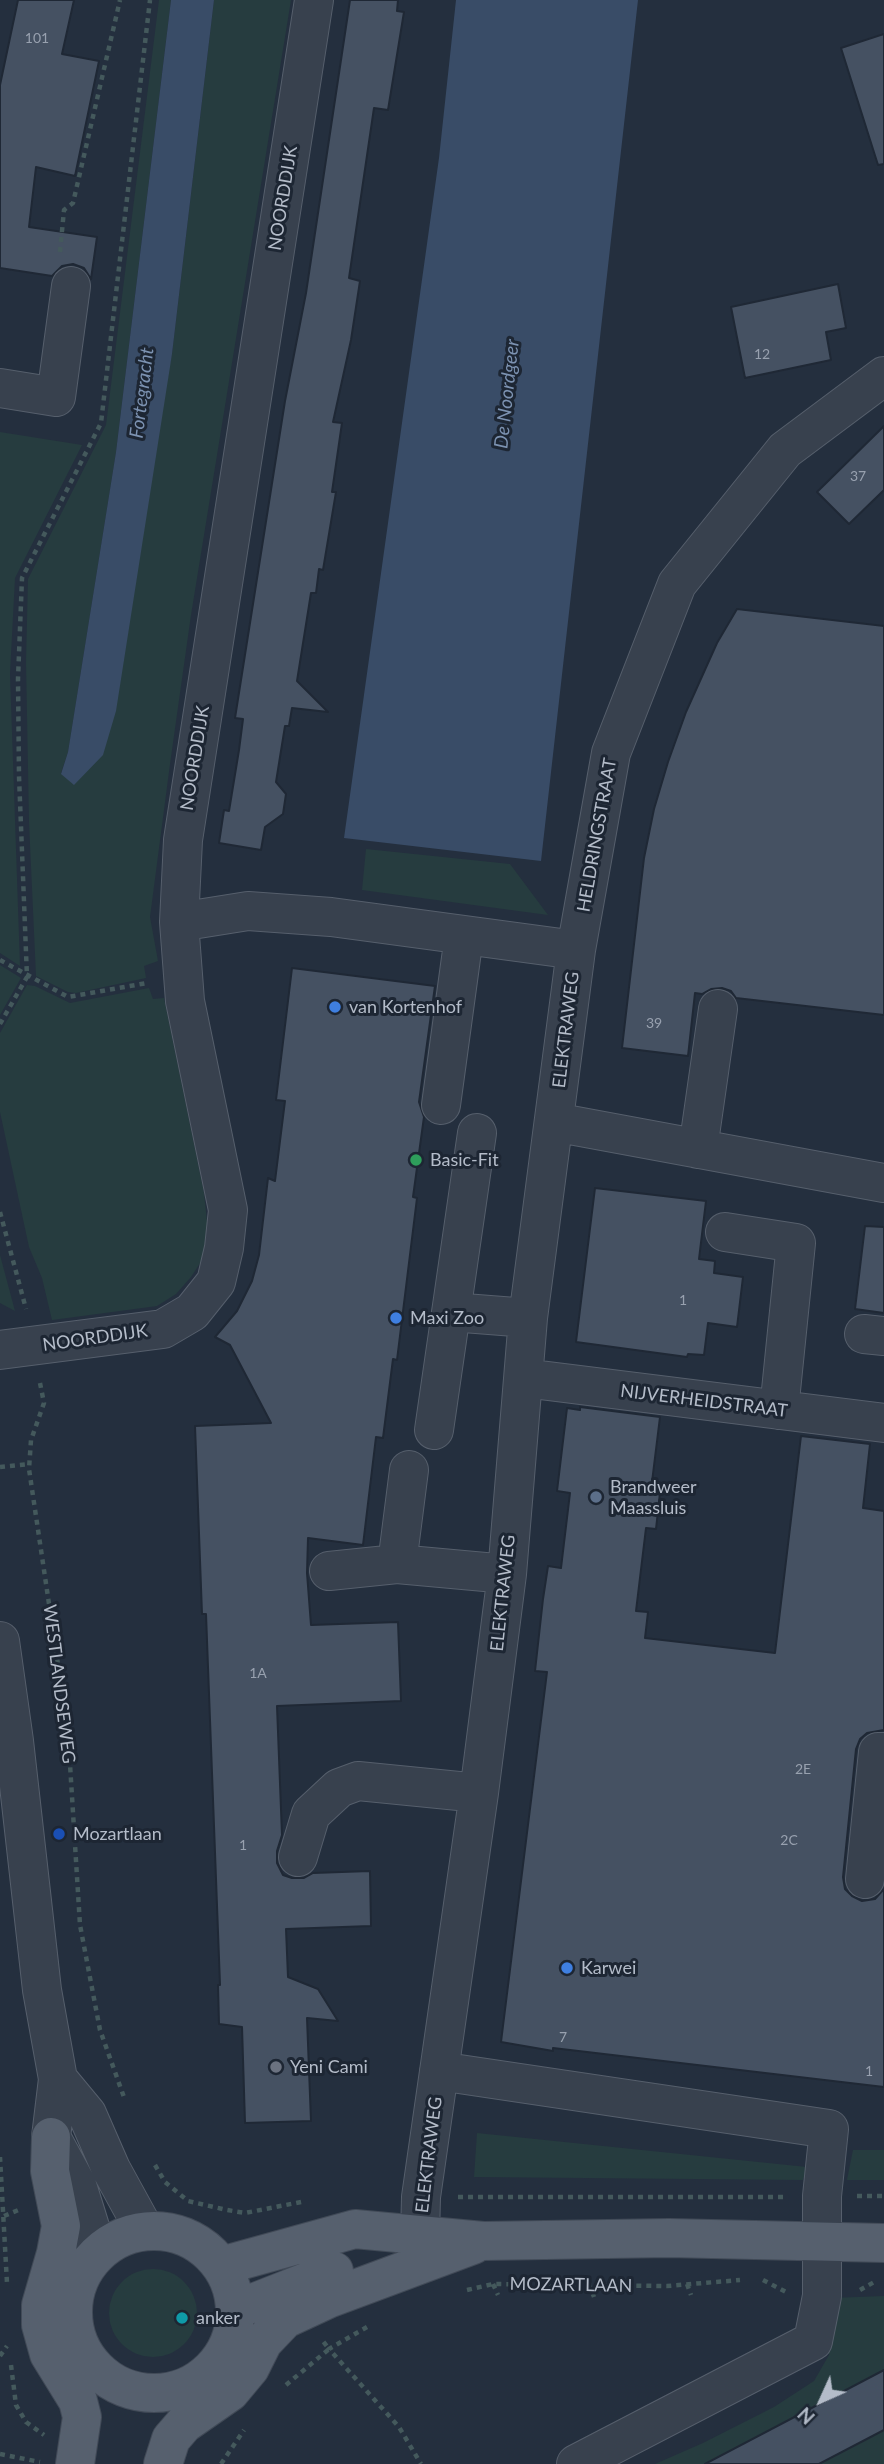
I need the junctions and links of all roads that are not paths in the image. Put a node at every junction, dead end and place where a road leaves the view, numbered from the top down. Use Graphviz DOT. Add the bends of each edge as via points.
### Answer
graph roads {
  1 [pos="314,0"];
  2 [pos="71,286"];
  3 [pos="884,376"];
  4 [pos="0,388"];
  5 [pos="179,922"];
  6 [pos="464,936"];
  7 [pos="576,950"];
  8 [pos="718,1009"];
  9 [pos="440,1105"];
  10 [pos="554,1122"];
  11 [pos="477,1133"];
  12 [pos="698,1149"];
  13 [pos="884,1183"];
  14 [pos="725,1232"];
  15 [pos="451,1312"];
  16 [pos="528,1318"];
  17 [pos="17,1348"];
  18 [pos="524,1378"];
  19 [pos="779,1410"];
  20 [pos="884,1423"];
  21 [pos="434,1430"];
  22 [pos="409,1471"];
  23 [pos="397,1564"];
  24 [pos="329,1571"];
  25 [pos="507,1574"];
  26 [pos="0,1641"];
  27 [pos="884,1752"];
  28 [pos="479,1793"];
  29 [pos="298,1857"];
  30 [pos="865,1879"];
  31 [pos="439,2071"];
  32 [pos="58,2079"];
  33 [pos="51,2137"];
  34 [pos="145,2231"];
  35 [pos="420,2235"];
  36 [pos="483,2241"];
  37 [pos="822,2242"];
  38 [pos="884,2243"];
  39 [pos="98,2253"];
  40 [pos="221,2266"];
  41 [pos="235,2309"];
  42 [pos="117,2383"];
  43 [pos="161,2392"];
  44 [pos="75,2464"];
  45 [pos="99,2464"];
  46 [pos="140,2464"];
  47 [pos="163,2464"];
  48 [pos="576,2464"];
  1 -- 5 [label="street, NOORDDIJK" via="191,779"];
  2 -- 4 [label="street" via="55,397"];
  3 -- 7 [label="street, HELDRINGSTRAAT" via="786,450 677,584 611,753"];
  5 -- 6 [label="street" via="248,911 331,917"];
  5 -- 17 [label="street, NOORDDIJK" via="185,1001 228,1210 216,1282 192,1312 163,1329"];
  6 -- 7 [label="street"];
  6 -- 9 [label="street"];
  7 -- 10 [label="street, ELEKTRAWEG"];
  8 -- 12 [label="street"];
  10 -- 12 [label="street"];
  10 -- 16 [label="street, ELEKTRAWEG"];
  11 -- 15 [label="street"];
  12 -- 13 [label="street"];
  14 -- 19 [label="street" via="796,1243"];
  15 -- 16 [label="street"];
  15 -- 21 [label="street"];
  16 -- 18 [label="street, ELEKTRAWEG"];
  18 -- 19 [label="street, NIJVERHEIDSTRAAT"];
  18 -- 25 [label="street, ELEKTRAWEG"];
  19 -- 20 [label="street, NIJVERHEIDSTRAAT"];
  22 -- 23 [label="street"];
  23 -- 24 [label="street"];
  23 -- 25 [label="street"];
  25 -- 28 [label="street, ELEKTRAWEG"];
  26 -- 32 [label="street" via="42,1990"];
  27 -- 30 [label="street" via="878,1752"];
  28 -- 29 [label="street" via="358,1781 339,1788 311,1814"];
  28 -- 31 [label="street, ELEKTRAWEG"];
  31 -- 35 [label="street, ELEKTRAWEG"];
  31 -- 37 [label="street" via="829,2129"];
  32 -- 33 [label="street"];
  32 -- 34 [label="street" via="87,2114"];
  33 -- 39 [label="street" via="77,2185"];
  33 -- 44 [label="main road" via="50,2171 61,2226 41,2305 41,2325 49,2354 78,2400 82,2417"];
  34 -- 39 [label="main road" via="120,2238"];
  34 -- 40 [label="main road" via="188,2238"];
  35 -- 36 [label="main road"];
  35 -- 40 [label="main road" via="355,2229"];
  35 -- 41 [label="main road"];
  36 -- 37 [label="main road" via="669,2238"];
  36 -- 47 [label="main road" via="285,2319 263,2342 230,2392 184,2424 171,2439"];
  37 -- 38 [label="main road"];
  37 -- 48 [label="street" via="822,2296 813,2341"];
  39 -- 42 [label="main road" via="78,2286 74,2323 88,2358"];
  40 -- 41 [label="main road"];
  41 -- 43 [label="main road" via="233,2332 211,2370 182,2388"];
  42 -- 43 [label="main road" via="138,2391"];
  42 -- 45 [label="main road"];
  43 -- 46 [label="main road"];
}
